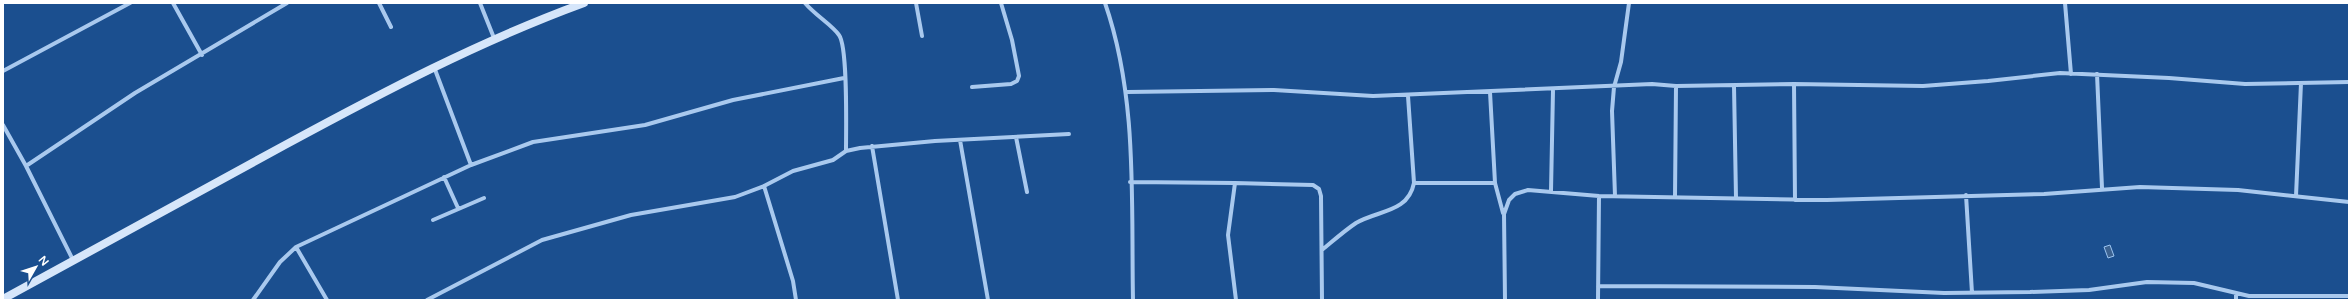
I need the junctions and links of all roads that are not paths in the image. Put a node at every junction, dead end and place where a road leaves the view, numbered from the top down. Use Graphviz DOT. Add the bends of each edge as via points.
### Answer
graph roads {
  1 [pos="130,3"];
  2 [pos="173,3"];
  3 [pos="287,3"];
  4 [pos="379,3"];
  5 [pos="480,3"];
  6 [pos="584,3"];
  7 [pos="805,3"];
  8 [pos="916,3"];
  9 [pos="1002,3"];
  10 [pos="1105,3"];
  11 [pos="1629,3"];
  12 [pos="2065,3"];
  13 [pos="391,27"];
  14 [pos="922,36"];
  15 [pos="494,38"];
  16 [pos="202,55"];
  17 [pos="434,67"];
  18 [pos="3,71"];
  19 [pos="2071,74"];
  20 [pos="2097,74"];
  21 [pos="844,78"];
  22 [pos="2349,82"];
  23 [pos="2301,83"];
  24 [pos="1794,84"];
  25 [pos="1676,86"];
  26 [pos="1734,86"];
  27 [pos="972,87"];
  28 [pos="1614,87"];
  29 [pos="1553,90"];
  30 [pos="1127,92"];
  31 [pos="1490,92"];
  32 [pos="1408,96"];
  33 [pos="3,125"];
  34 [pos="1069,134"];
  35 [pos="1016,137"];
  36 [pos="960,140"];
  37 [pos="872,146"];
  38 [pos="846,151"];
  39 [pos="471,164"];
  40 [pos="26,166"];
  41 [pos="444,177"];
  42 [pos="1130,182"];
  43 [pos="1235,183"];
  44 [pos="1414,183"];
  45 [pos="1495,183"];
  46 [pos="764,186"];
  47 [pos="2102,188"];
  48 [pos="1551,191"];
  49 [pos="1027,192"];
  50 [pos="1600,196"];
  51 [pos="1615,196"];
  52 [pos="1966,196"];
  53 [pos="2296,196"];
  54 [pos="1675,197"];
  55 [pos="484,198"];
  56 [pos="1736,198"];
  57 [pos="1795,200"];
  58 [pos="2349,202"];
  59 [pos="458,208"];
  60 [pos="1504,214"];
  61 [pos="433,220"];
  62 [pos="296,247"];
  63 [pos="1322,250"];
  64 [pos="73,260"];
  65 [pos="1598,286"];
  66 [pos="1972,292"];
  67 [pos="2236,293"];
  68 [pos="2349,296"];
  69 [pos="2323,298"];
  70 [pos="3,299"];
  71 [pos="253,300"];
  72 [pos="327,300"];
  73 [pos="427,300"];
  74 [pos="796,300"];
  75 [pos="898,300"];
  76 [pos="988,300"];
  77 [pos="1126,300"];
  78 [pos="1132,300"];
  79 [pos="1236,300"];
  80 [pos="1322,300"];
  81 [pos="1505,300"];
  82 [pos="1598,300"];
  83 [pos="2236,300"];
  1 -- 18 [label="street"];
  2 -- 16 [label="street"];
  3 -- 16 [label="street"];
  4 -- 13 [label="street"];
  5 -- 15 [label="street"];
  6 -- 15 [label="main road"];
  7 -- 21 [label="street" via="840,36 845,60"];
  8 -- 14 [label="street"];
  9 -- 27 [label="street" via="1019,76 1017,81 1011,84"];
  10 -- 30 [label="street" via="1117,43"];
  11 -- 28 [label="street" via="1621,62"];
  12 -- 19 [label="street"];
  15 -- 17 [label="main road"];
  16 -- 40 [label="street" via="135,93"];
  17 -- 39 [label="street"];
  17 -- 64 [label="main road" via="330,120"];
  19 -- 20 [label="street"];
  19 -- 24 [label="street" via="1923,86"];
  20 -- 23 [label="street" via="2245,84"];
  20 -- 47 [label="street"];
  21 -- 38 [label="street"];
  21 -- 39 [label="street" via="733,100 645,125 533,142"];
  22 -- 23 [label="street"];
  23 -- 53 [label="street"];
  24 -- 26 [label="street"];
  24 -- 57 [label="street"];
  25 -- 26 [label="street"];
  25 -- 28 [label="street" via="1652,84"];
  25 -- 54 [label="street"];
  26 -- 56 [label="street"];
  28 -- 29 [label="street"];
  28 -- 51 [label="street" via="1612,111"];
  29 -- 31 [label="street"];
  29 -- 48 [label="street"];
  30 -- 32 [label="street" via="1274,90"];
  30 -- 42 [label="street"];
  31 -- 32 [label="street"];
  31 -- 45 [label="street"];
  32 -- 44 [label="street"];
  33 -- 40 [label="street"];
  34 -- 35 [label="street"];
  35 -- 36 [label="street"];
  35 -- 49 [label="street"];
  36 -- 37 [label="street"];
  36 -- 76 [label="street"];
  37 -- 38 [label="street"];
  37 -- 75 [label="street"];
  38 -- 46 [label="street" via="833,160 793,171"];
  39 -- 41 [label="street"];
  40 -- 64 [label="street"];
  41 -- 59 [label="street"];
  41 -- 62 [label="street"];
  42 -- 43 [label="street"];
  42 -- 78 [label="street"];
  43 -- 63 [label="street" via="1313,185 1319,189"];
  43 -- 79 [label="street" via="1228,235"];
  44 -- 45 [label="street"];
  44 -- 63 [label="street" via="1413,191 1401,206 1358,223"];
  45 -- 60 [label="street"];
  46 -- 73 [label="street" via="717,201 631,216 542,240"];
  46 -- 74 [label="street" via="793,281"];
  47 -- 52 [label="street" via="2044,194"];
  47 -- 53 [label="street" via="2194,188"];
  48 -- 50 [label="street"];
  48 -- 60 [label="street" via="1520,192 1509,200"];
  50 -- 51 [label="street"];
  50 -- 65 [label="street"];
  51 -- 54 [label="street"];
  52 -- 57 [label="street"];
  52 -- 66 [label="street"];
  53 -- 58 [label="street"];
  54 -- 56 [label="street"];
  55 -- 59 [label="street"];
  56 -- 57 [label="street"];
  59 -- 61 [label="street"];
  60 -- 81 [label="street"];
  62 -- 71 [label="street" via="280,262"];
  62 -- 72 [label="street"];
  63 -- 80 [label="street"];
  64 -- 70 [label="main road"];
  65 -- 66 [label="street" via="1815,287"];
  65 -- 82 [label="street"];
  66 -- 67 [label="street" via="2076,291 2147,282 2194,283"];
  67 -- 69 [label="street"];
  67 -- 83 [label="street"];
  68 -- 69 [label="street"];
  77 -- 78 [label="street"];
}
